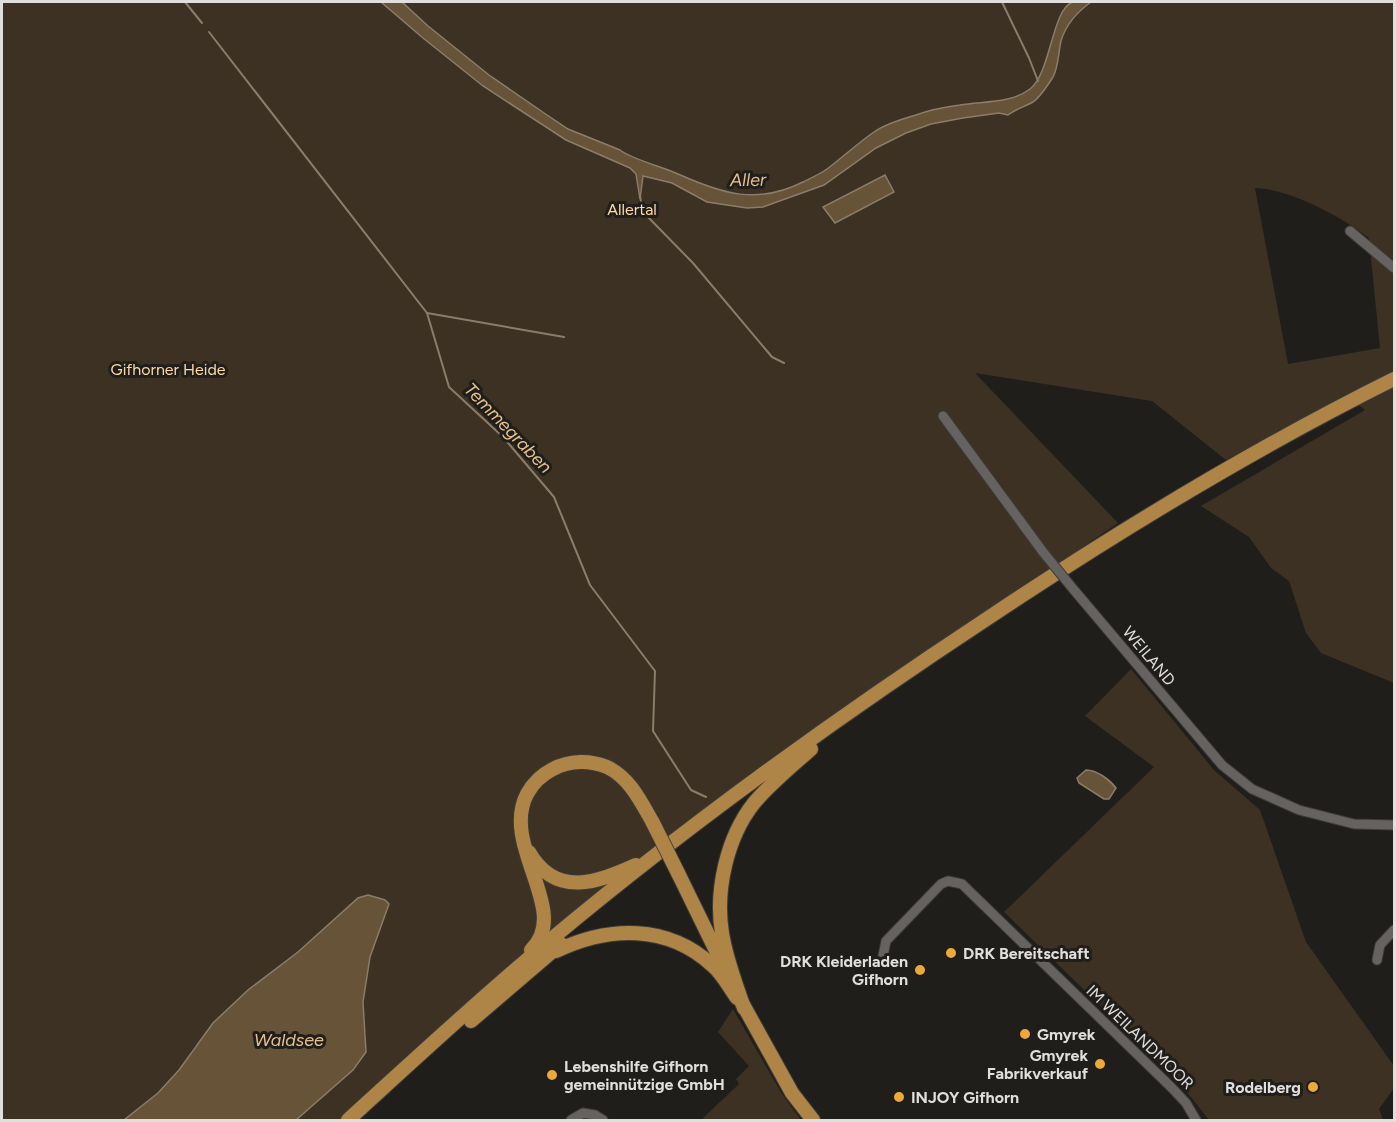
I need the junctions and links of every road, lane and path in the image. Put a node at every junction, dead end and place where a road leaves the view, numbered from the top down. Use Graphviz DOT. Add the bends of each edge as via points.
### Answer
graph roads {
  1 [pos="1350,231"];
  2 [pos="1395,267"];
  3 [pos="1395,379"];
  4 [pos="1395,387"];
  5 [pos="943,416"];
  6 [pos="811,749"];
  7 [pos="1395,825"];
  8 [pos="522,840"];
  9 [pos="653,858"];
  10 [pos="1395,930"];
  11 [pos="549,954"];
  12 [pos="883,956"];
  13 [pos="1377,960"];
  14 [pos="517,968"];
  15 [pos="744,1008"];
  16 [pos="348,1120"];
  17 [pos="360,1120"];
  18 [pos="571,1120"];
  19 [pos="603,1120"];
  20 [pos="813,1120"];
  21 [pos="1196,1120"];
  1 -- 2 [label="street"];
  3 -- 9 [label="highway" via="1244,460 1055,573 845,715"];
  4 -- 6 [label="highway" via="1118,543"];
  5 -- 7 [label="street, WEILAND, bridge" via="1043,552 1222,765 1252,789 1299,810 1354,824"];
  6 -- 11 [label="highway" via="740,800"];
  6 -- 15 [label="highway" via="754,803 741,823 725,866 720,909 722,933"];
  8 -- 9 [label="highway" via="541,868 569,882 597,881"];
  8 -- 14 [label="highway" via="544,920 540,939"];
  8 -- 15 [label="highway, bridge" via="521,810 530,789 546,773 575,762 599,764 620,776 653,823"];
  9 -- 14 [label="highway"];
  10 -- 13 [label="street" via="1380,945"];
  11 -- 15 [label="highway" via="578,940 603,934 635,933 670,939 714,966"];
  11 -- 17 [label="highway"];
  12 -- 21 [label="street, IM WEILANDMOOR" via="886,941 941,884 962,884 1172,1088"];
  14 -- 16 [label="highway"];
  15 -- 20 [label="highway" via="792,1093"];
  18 -- 19 [label="street" via="583,1113"];
}
